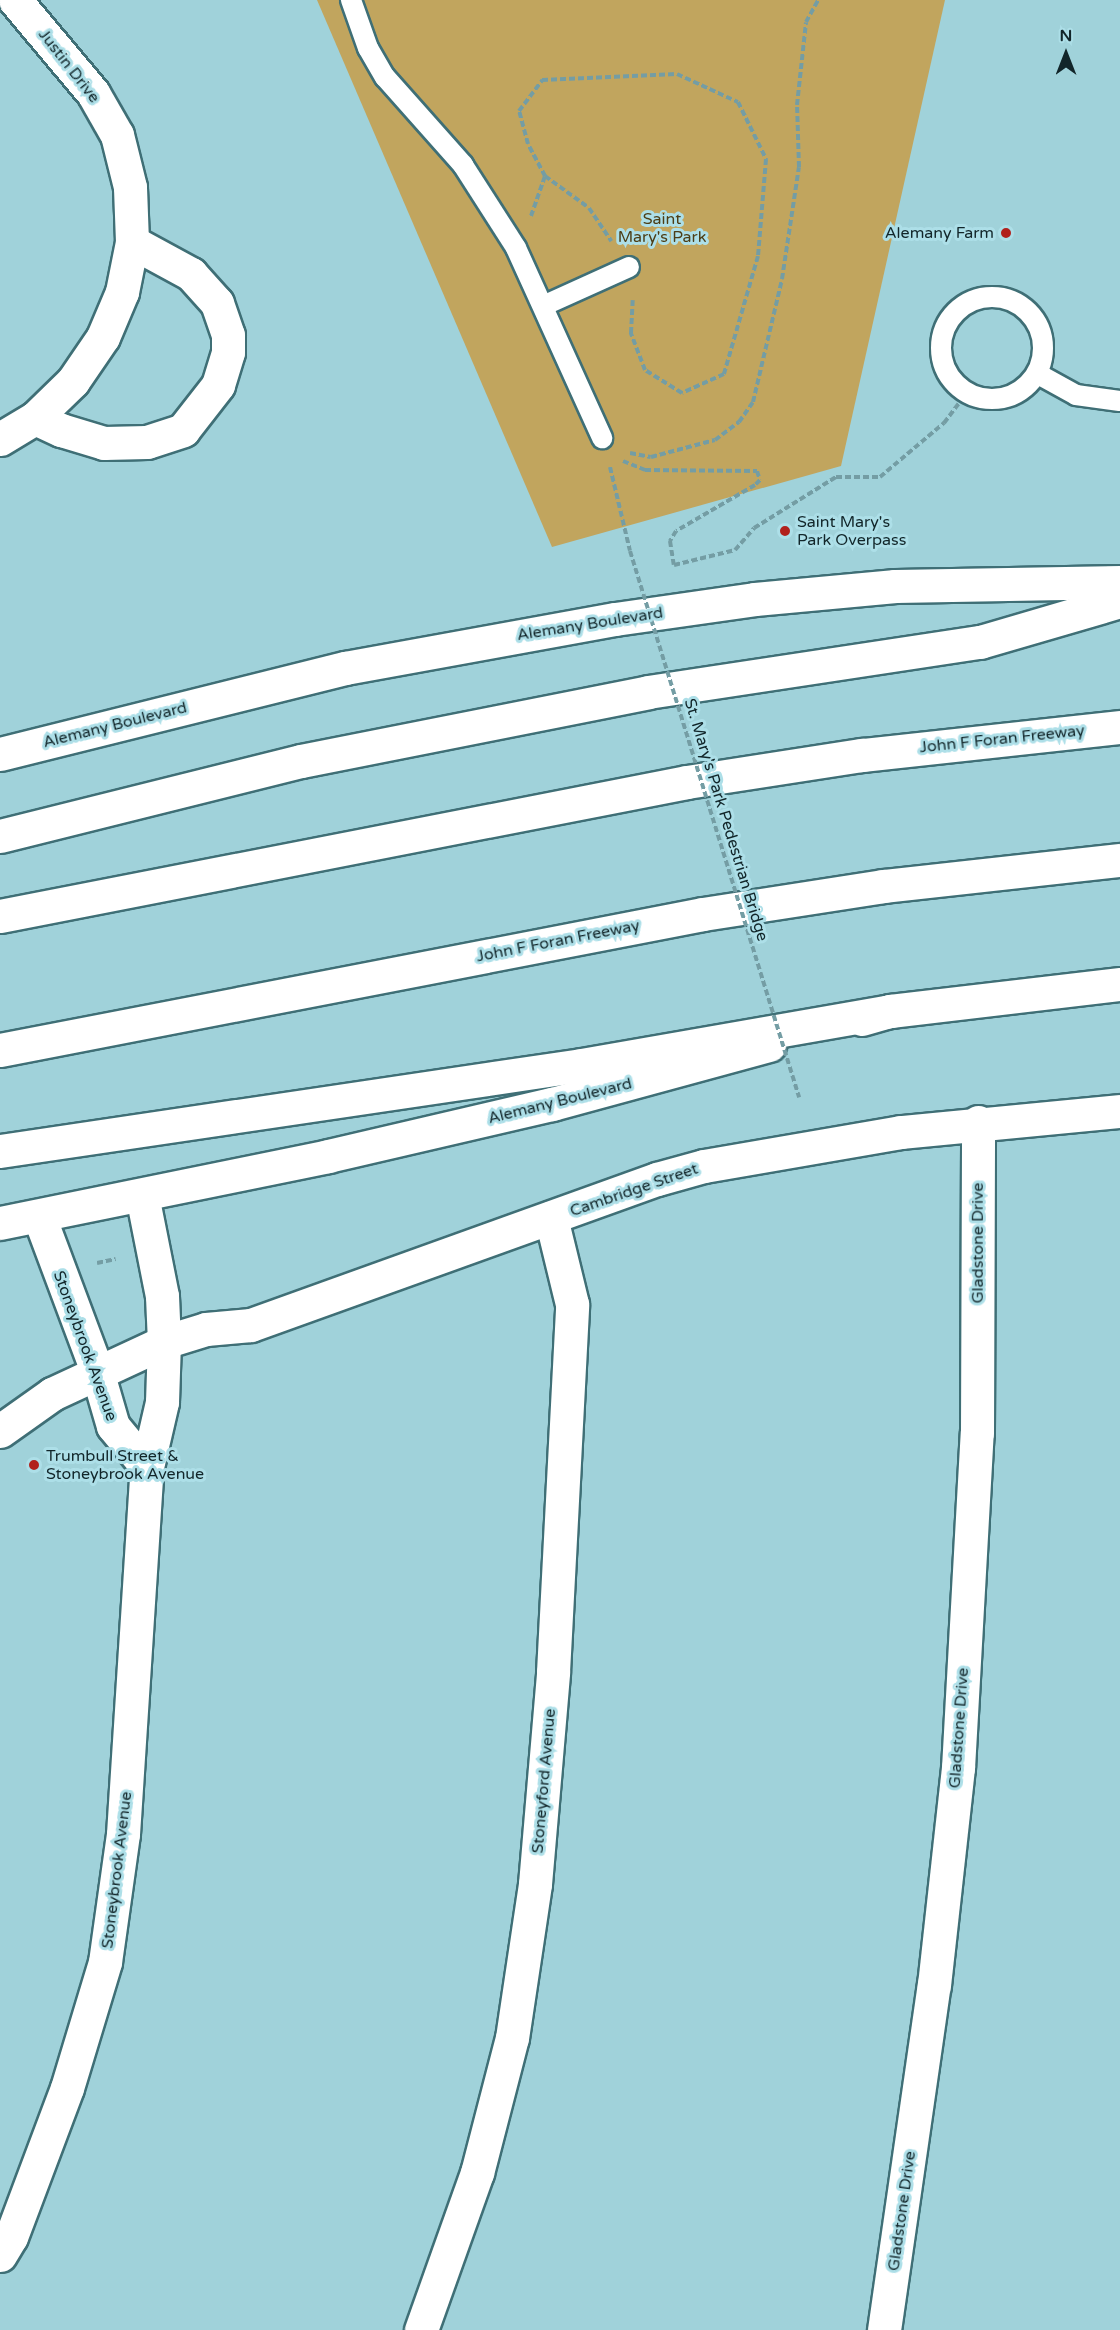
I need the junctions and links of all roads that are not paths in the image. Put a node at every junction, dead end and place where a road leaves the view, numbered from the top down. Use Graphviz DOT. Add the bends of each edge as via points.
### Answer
graph roads {
  1 [pos="15,0"];
  2 [pos="351,0"];
  3 [pos="132,242"];
  4 [pos="629,267"];
  5 [pos="545,305"];
  6 [pos="1038,374"];
  7 [pos="1120,401"];
  8 [pos="35,418"];
  9 [pos="0,439"];
  10 [pos="607,446"];
  11 [pos="1120,582"];
  12 [pos="1120,601"];
  13 [pos="1120,727"];
  14 [pos="0,754"];
  15 [pos="0,836"];
  16 [pos="1120,860"];
  17 [pos="0,916"];
  18 [pos="1120,984"];
  19 [pos="890,1011"];
  20 [pos="0,1050"];
  21 [pos="1120,1111"];
  22 [pos="978,1122"];
  23 [pos="0,1151"];
  24 [pos="142,1195"];
  25 [pos="39,1216"];
  26 [pos="551,1218"];
  27 [pos="0,1223"];
  28 [pos="164,1342"];
  29 [pos="97,1371"];
  30 [pos="0,1431"];
  31 [pos="147,1467"];
  32 [pos="0,2255"];
  33 [pos="421,2330"];
  34 [pos="884,2330"];
  1 -- 3 [label="main road, Justin Drive" via="93,93 117,135 130,187"];
  2 -- 5 [label="lane" via="368,48 385,78 463,165 516,248"];
  3 -- 8 [label="main road, Justin Drive" via="122,292 103,337 73,381"];
  3 -- 8 [label="main road" via="191,274 217,303 228,335 228,352 218,385 183,430 147,442 104,442"];
  4 -- 5 [label="lane"];
  5 -- 10 [label="lane"];
  6 -- 6 [label="lane" via="1045,348 1038,322 1018,303 992,296 965,303 946,322 939,349 947,376 966,394 993,401 1019,393"];
  6 -- 7 [label="lane" via="1076,395"];
  8 -- 9 [label="main road, Justin Drive"];
  11 -- 14 [label="main road, Alemany Boulevard" via="895,586 682,610 478,642 345,668"];
  12 -- 15 [label="main road" via="980,642 648,692 301,761"];
  13 -- 17 [label="main road, John F Foran Freeway" via="862,755 687,782"];
  16 -- 20 [label="main road, John F Foran Freeway" via="906,883 703,914"];
  18 -- 19 [label="main road, Alemany Boulevard"];
  19 -- 23 [label="main road" via="582,1065"];
  19 -- 24 [label="main road, Alemany Boulevard" via="552,1104"];
  21 -- 22 [label="main road, Cambridge Street"];
  22 -- 26 [label="main road, Cambridge Street" via="705,1166"];
  22 -- 34 [label="main road, Gladstone Drive" via="976,1432 958,1767 934,1985"];
  24 -- 25 [label="main road, Alemany Boulevard"];
  24 -- 28 [label="main road, Stoneybrook Avenue" via="162,1296"];
  25 -- 27 [label="main road, Alemany Boulevard"];
  25 -- 29 [label="main road, Stoneybrook Avenue"];
  26 -- 28 [label="main road, Cambridge Street" via="251,1325 206,1329"];
  26 -- 33 [label="main road, Stoneyford Avenue" via="572,1304 553,1672 535,1884 512,2038 477,2174"];
  28 -- 29 [label="main road, Cambridge Street"];
  28 -- 31 [label="main road, Stoneybrook Avenue" via="162,1402"];
  29 -- 30 [label="main road, Cambridge Street" via="51,1394"];
  29 -- 31 [label="main road, Stoneybrook Avenue" via="113,1426"];
  31 -- 32 [label="main road, Stoneybrook Avenue" via="127,1790 105,1962 67,2088 11,2237"];
}
